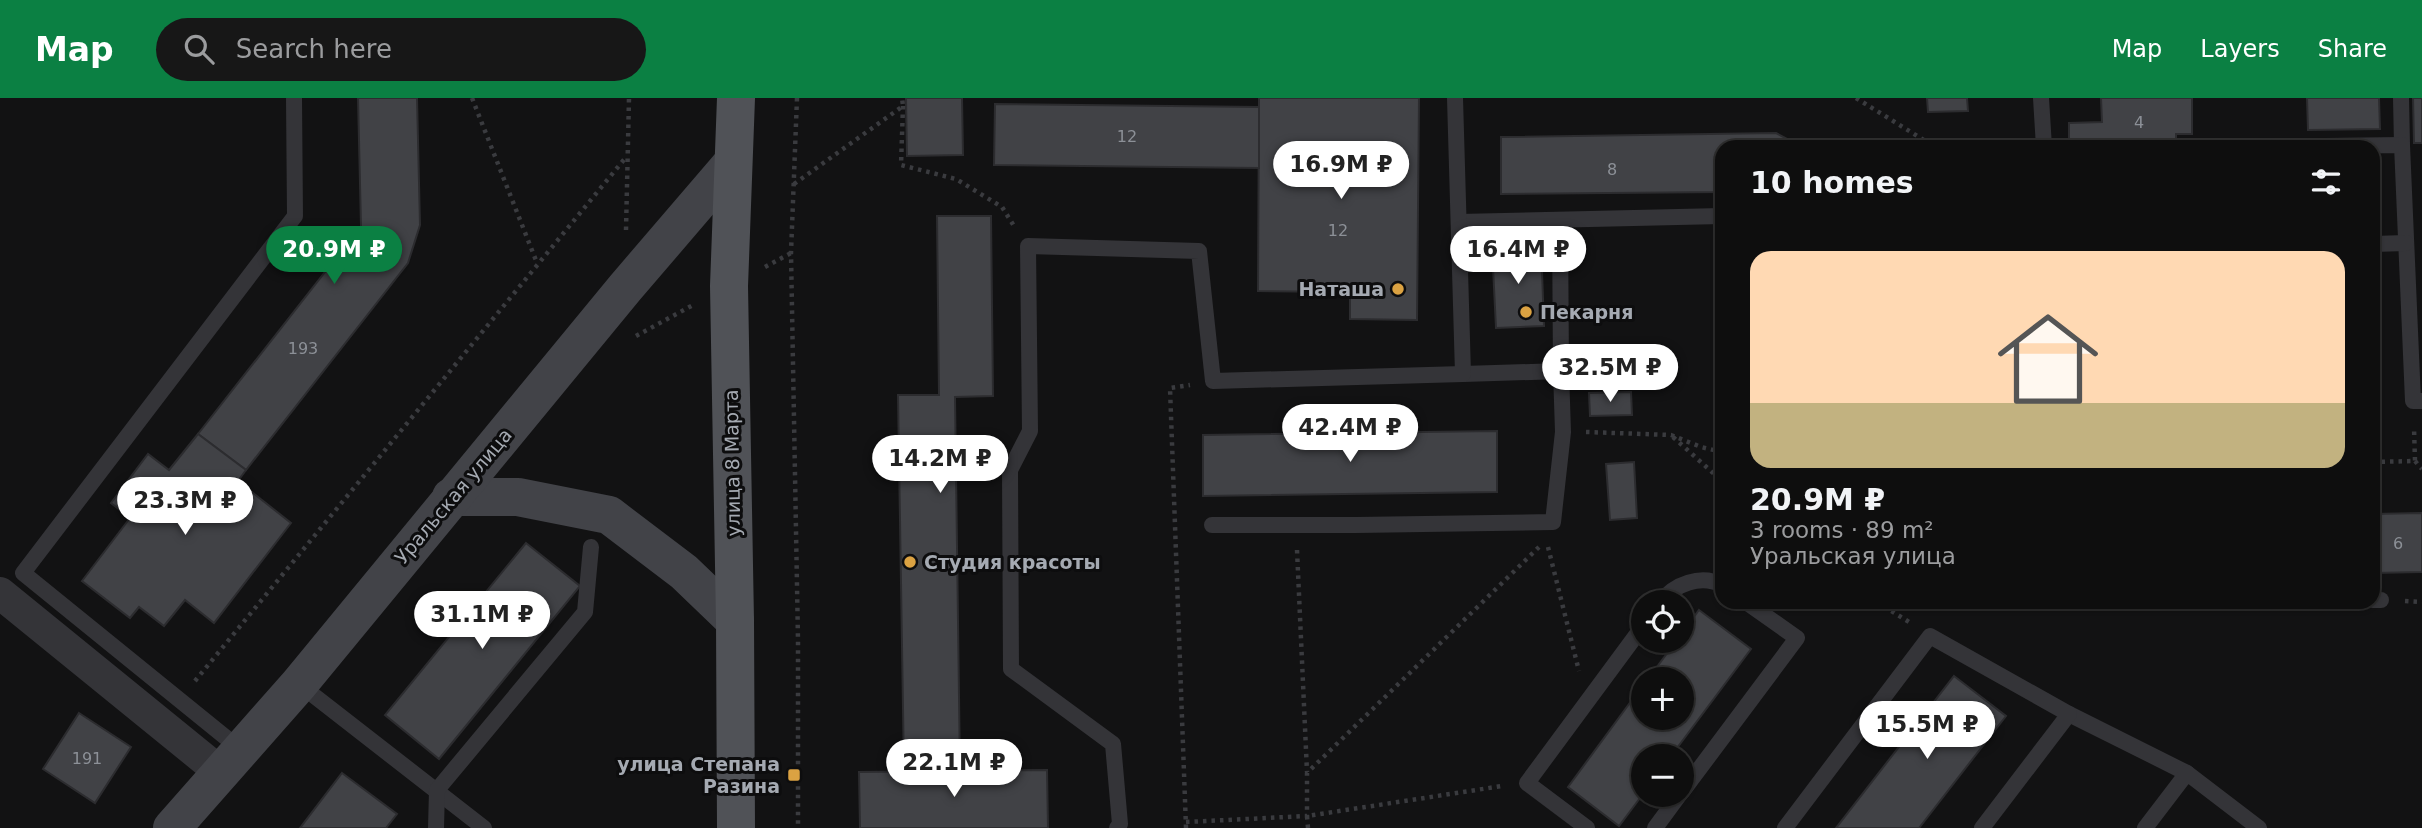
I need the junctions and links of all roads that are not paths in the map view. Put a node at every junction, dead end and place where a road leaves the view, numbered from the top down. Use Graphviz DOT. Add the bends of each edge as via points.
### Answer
graph roads {
  1 [pos="294,98"];
  2 [pos="736,98"];
  3 [pos="1455,98"];
  4 [pos="2041,98"];
  5 [pos="2402,98"];
  6 [pos="2044,140"];
  7 [pos="2380,145"];
  8 [pos="2402,145"];
  9 [pos="733,162"];
  10 [pos="1715,216"];
  11 [pos="1560,220"];
  12 [pos="1459,222"];
  13 [pos="2406,243"];
  14 [pos="2380,244"];
  15 [pos="1561,371"];
  16 [pos="1463,374"];
  17 [pos="2417,401"];
  18 [pos="451,497"];
  19 [pos="1212,524"];
  20 [pos="591,547"];
  21 [pos="1715,583"];
  22 [pos="1670,590"];
  23 [pos="0,593"];
  24 [pos="1756,609"];
  25 [pos="735,621"];
  26 [pos="1631,642"];
  27 [pos="299,684"];
  28 [pos="2069,714"];
  29 [pos="230,761"];
  30 [pos="2187,773"];
  31 [pos="1694,776"];
  32 [pos="438,790"];
  33 [pos="1671,807"];
  34 [pos="172,828"];
  35 [pos="436,828"];
  36 [pos="484,828"];
  37 [pos="736,828"];
  38 [pos="1118,828"];
  39 [pos="1587,828"];
  40 [pos="1655,828"];
  41 [pos="1785,828"];
  42 [pos="1982,828"];
  43 [pos="2144,828"];
  44 [pos="2259,828"];
  1 -- 29 [label="lane" via="295,216 23,573 179,701"];
  2 -- 9 [label="main road, улица 8 Марта"];
  3 -- 12 [label="lane"];
  4 -- 6 [label="lane"];
  5 -- 8 [label="lane"];
  7 -- 8 [label="lane"];
  8 -- 13 [label="lane"];
  9 -- 18 [label="street, Уральская улица"];
  9 -- 25 [label="main road, улица 8 Марта" via="729,286"];
  10 -- 11 [label="lane"];
  11 -- 12 [label="lane"];
  11 -- 15 [label="lane"];
  12 -- 16 [label="lane"];
  13 -- 14 [label="lane"];
  13 -- 17 [label="lane"];
  15 -- 16 [label="lane"];
  15 -- 19 [label="lane" via="1563,432 1553,522"];
  16 -- 38 [label="lane" via="1213,382 1199,251 1028,246 1030,431 1010,470 1010,669 1113,744"];
  18 -- 25 [label="street" via="518,497 609,515 684,572"];
  18 -- 27 [label="street, Уральская улица"];
  20 -- 32 [label="lane" via="585,612"];
  21 -- 22 [label="lane" via="1694,581"];
  23 -- 29 [label="street"];
  24 -- 31 [label="lane" via="1797,638"];
  25 -- 37 [label="main road, улица 8 Марта"];
  26 -- 39 [label="lane" via="1527,783"];
  27 -- 29 [label="street, Уральская улица"];
  27 -- 32 [label="lane"];
  28 -- 30 [label="lane"];
  28 -- 41 [label="lane" via="1930,636"];
  28 -- 42 [label="lane"];
  29 -- 34 [label="street, Уральская улица"];
  30 -- 43 [label="lane"];
  30 -- 44 [label="lane"];
  32 -- 35 [label="lane"];
  32 -- 36 [label="lane"];
  33 -- 40 [label="lane"];
}
